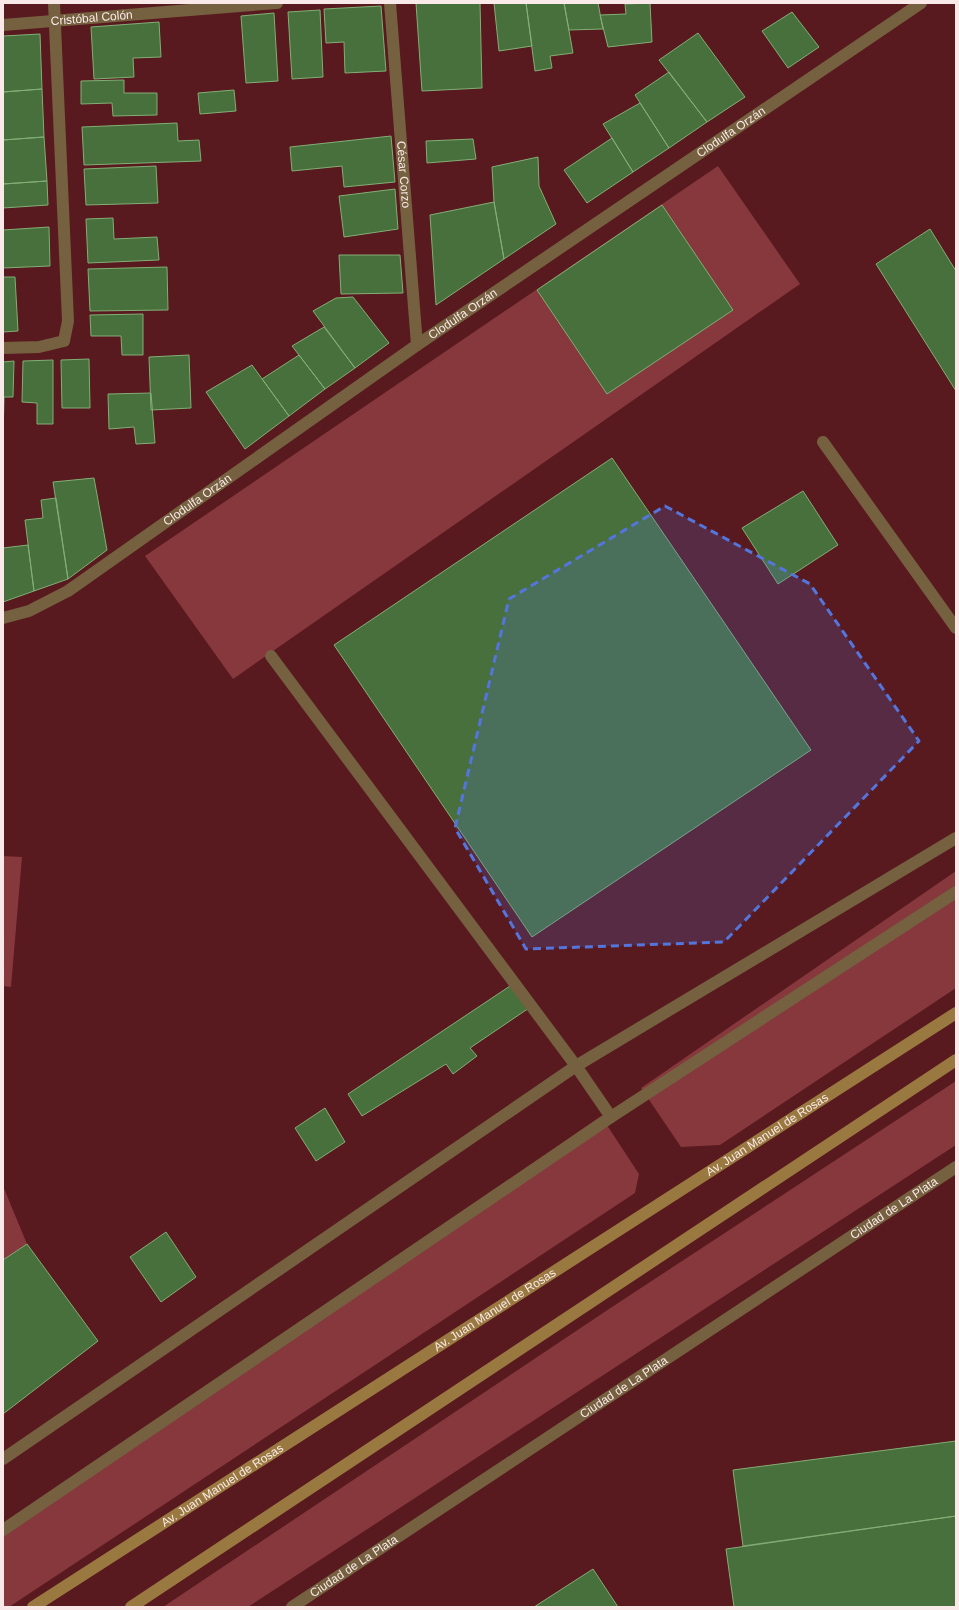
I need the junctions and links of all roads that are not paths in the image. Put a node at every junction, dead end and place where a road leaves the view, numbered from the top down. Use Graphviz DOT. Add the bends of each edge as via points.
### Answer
graph roads {
  1 [pos="54,3"];
  2 [pos="277,3"];
  3 [pos="390,3"];
  4 [pos="921,3"];
  5 [pos="55,21"];
  6 [pos="3,25"];
  7 [pos="417,345"];
  8 [pos="3,348"];
  9 [pos="823,442"];
  10 [pos="3,618"];
  11 [pos="956,628"];
  12 [pos="271,656"];
  13 [pos="956,838"];
  14 [pos="956,892"];
  15 [pos="956,1013"];
  16 [pos="956,1060"];
  17 [pos="576,1066"];
  18 [pos="611,1117"];
  19 [pos="956,1167"];
  20 [pos="3,1460"];
  21 [pos="3,1530"];
  22 [pos="33,1607"];
  23 [pos="131,1607"];
  24 [pos="292,1607"];
  1 -- 5 [label="street"];
  2 -- 5 [label="street, Cristóbal Colón"];
  3 -- 7 [label="street, César Corzo"];
  4 -- 7 [label="street, Clodulfa Orzán"];
  5 -- 6 [label="street, Cristóbal Colón"];
  5 -- 8 [label="street" via="68,321 64,341 39,347"];
  7 -- 10 [label="street, Clodulfa Orzán" via="68,591 29,611"];
  9 -- 11 [label="street"];
  12 -- 17 [label="street"];
  13 -- 17 [label="street"];
  14 -- 18 [label="street"];
  15 -- 22 [label="main road, Av. Juan Manuel de Rosas"];
  16 -- 23 [label="main road"];
  17 -- 18 [label="street"];
  17 -- 20 [label="street"];
  18 -- 21 [label="street"];
  19 -- 24 [label="street, Ciudad de La Plata"];
}
